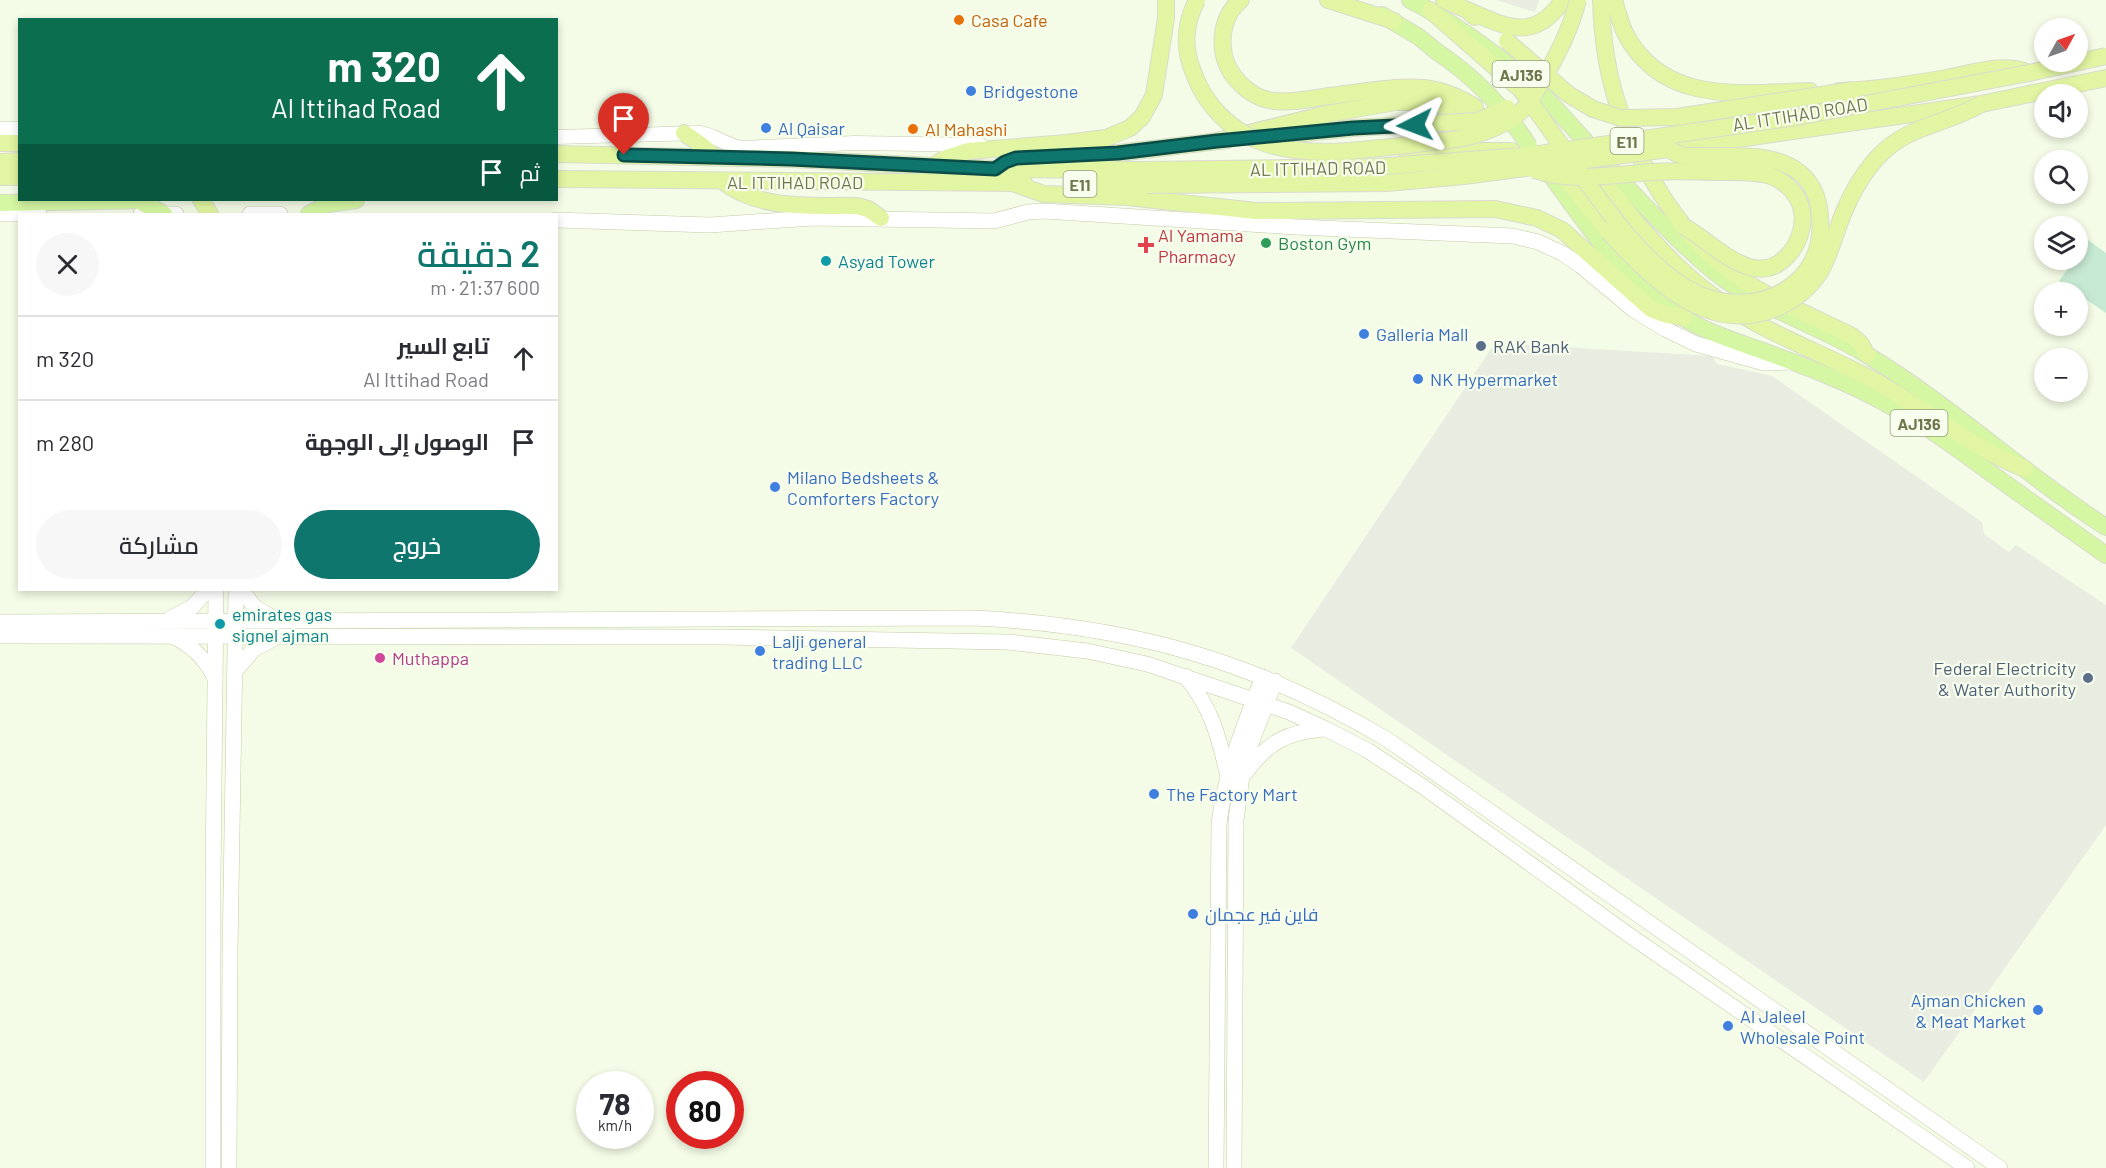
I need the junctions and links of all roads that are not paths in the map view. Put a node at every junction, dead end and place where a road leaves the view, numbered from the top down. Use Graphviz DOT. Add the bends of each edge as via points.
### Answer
graph roads {
  1 [pos="1166,0"];
  2 [pos="1197,0"];
  3 [pos="1241,0"];
  4 [pos="1328,0"];
  5 [pos="1352,0"];
  6 [pos="1410,0"];
  7 [pos="1444,0"];
  8 [pos="1563,0"];
  9 [pos="1578,0"];
  10 [pos="1601,0"];
  11 [pos="1614,0"];
  12 [pos="1430,10"];
  13 [pos="1467,10"];
  14 [pos="1394,21"];
  15 [pos="2106,56"];
  16 [pos="2029,73"];
  17 [pos="2106,78"];
  18 [pos="1540,85"];
  19 [pos="1853,90"];
  20 [pos="1981,104"];
  21 [pos="1492,121"];
  22 [pos="0,129"];
  23 [pos="18,129"];
  24 [pos="684,133"];
  25 [pos="558,137"];
  26 [pos="1217,141"];
  27 [pos="0,143"];
  28 [pos="18,143"];
  29 [pos="1380,148"];
  30 [pos="994,149"];
  31 [pos="1669,149"];
  32 [pos="558,154"];
  33 [pos="1527,156"];
  34 [pos="715,157"];
  35 [pos="18,161"];
  36 [pos="0,162"];
  37 [pos="932,166"];
  38 [pos="995,169"];
  39 [pos="0,177"];
  40 [pos="18,177"];
  41 [pos="1145,178"];
  42 [pos="558,179"];
  43 [pos="723,181"];
  44 [pos="1012,183"];
  45 [pos="68,201"];
  46 [pos="138,201"];
  47 [pos="349,201"];
  48 [pos="0,202"];
  49 [pos="162,213"];
  50 [pos="311,213"];
  51 [pos="0,214"];
  52 [pos="18,214"];
  53 [pos="881,218"];
  54 [pos="558,220"];
  55 [pos="1683,226"];
  56 [pos="1684,317"];
  57 [pos="1867,355"];
  58 [pos="1792,362"];
  59 [pos="2025,469"];
  60 [pos="2106,527"];
  61 [pos="2106,555"];
  62 [pos="207,591"];
  63 [pos="216,591"];
  64 [pos="236,591"];
  65 [pos="242,591"];
  66 [pos="163,620"];
  67 [pos="0,622"];
  68 [pos="217,628"];
  69 [pos="236,628"];
  70 [pos="281,628"];
  71 [pos="171,635"];
  72 [pos="0,636"];
  73 [pos="235,671"];
  74 [pos="1185,676"];
  75 [pos="1269,679"];
  76 [pos="216,681"];
  77 [pos="1260,702"];
  78 [pos="1326,729"];
  79 [pos="1235,776"];
  80 [pos="213,880"];
  81 [pos="230,953"];
  82 [pos="1681,971"];
  83 [pos="1777,1013"];
  84 [pos="213,1168"];
  85 [pos="229,1168"];
  86 [pos="1216,1168"];
  87 [pos="1234,1168"];
  88 [pos="1967,1168"];
  89 [pos="2000,1168"];
  1 -- 30 [label="highway" via="1154,95 1137,122 1106,138"];
  2 -- 29 [label="highway, bridge" via="1187,27 1187,55 1202,92 1223,118 1258,141 1291,149"];
  3 -- 21 [label="highway" via="1226,21 1223,54 1241,84 1263,99 1302,100 1378,89 1424,88 1455,95"];
  4 -- 14 [label="highway"];
  5 -- 14 [label="main road, AJ136"];
  6 -- 12 [label="main road, AJ136"];
  7 -- 13 [label="highway"];
  8 -- 13 [label="highway" via="1545,21 1532,27 1503,26"];
  9 -- 18 [label="highway, bridge" via="1563,43"];
  10 -- 55 [label="highway" via="1609,72 1625,129"];
  11 -- 19 [label="highway, bridge" via="1624,30 1641,55 1669,78 1686,86 1733,93"];
  12 -- 31 [label="highway, bridge" via="1520,90 1626,232 1679,283 1714,300 1742,304 1766,300 1798,279 1811,262 1820,231 1818,199 1807,180 1788,165 1773,160 1685,156"];
  12 -- 57 [label="main road, AJ136" via="1481,42 1545,97 1675,235 1731,284"];
  13 -- 19 [label="highway, bridge" via="1568,94 1593,109 1621,118 1677,117"];
  14 -- 33 [label="main road, AJ136, bridge" via="1489,93 1503,109"];
  15 -- 16 [label="highway, AL ITTIHAD ROAD / E11, bridge"];
  16 -- 19 [label="highway" via="1997,68"];
  16 -- 33 [label="highway, AL ITTIHAD ROAD / E11, bridge" via="1797,117"];
  17 -- 20 [label="highway, AL ITTIHAD ROAD / E11"];
  18 -- 26 [label="highway, bridge" via="1506,109 1477,121"];
  18 -- 29 [label="highway, bridge" via="1518,114 1476,135"];
  20 -- 31 [label="highway, AL ITTIHAD ROAD / E11, bridge"];
  20 -- 33 [label="highway, bridge" via="1960,116 1916,130 1878,156 1851,196 1820,272 1801,295 1771,310 1750,315 1728,316 1686,300 1649,274 1608,231 1565,175"];
  21 -- 26 [label="highway" via="1446,106 1395,102 1322,114"];
  21 -- 59 [label="highway" via="1591,172 1683,272 1736,312 1875,381 1990,453"];
  22 -- 23 [label="street"];
  24 -- 25 [label="street"];
  24 -- 30 [label="street" via="711,135 742,148 968,143"];
  24 -- 34 [label="highway"];
  26 -- 38 [label="highway" via="1118,153 1016,158"];
  27 -- 28 [label="highway"];
  29 -- 33 [label="highway, bridge" via="1506,150"];
  30 -- 37 [label="highway" via="961,153"];
  31 -- 33 [label="highway, AL ITTIHAD ROAD / E11, bridge"];
  32 -- 34 [label="highway, AL ITTIHAD ROAD / E11"];
  33 -- 41 [label="highway, AL ITTIHAD ROAD / E11, bridge"];
  33 -- 55 [label="highway, bridge" via="1546,174 1571,177 1656,171 1759,173 1788,186 1802,212 1802,229 1792,252 1781,263 1761,268 1734,261"];
  33 -- 56 [label="main road, AJ136" via="1613,258 1642,287"];
  34 -- 37 [label="highway, AL ITTIHAD ROAD / E11"];
  35 -- 36 [label="highway"];
  37 -- 38 [label="highway, AL ITTIHAD ROAD / E11"];
  38 -- 41 [label="highway, AL ITTIHAD ROAD / E11"];
  39 -- 40 [label="highway"];
  41 -- 44 [label="highway, AL ITTIHAD ROAD / E11"];
  42 -- 43 [label="highway, AL ITTIHAD ROAD / E11"];
  43 -- 44 [label="highway, AL ITTIHAD ROAD / E11"];
  43 -- 53 [label="highway" via="741,194 757,199 857,206"];
  44 -- 56 [label="highway" via="1044,194 1127,197 1256,211 1495,209 1517,213 1562,230 1652,309"];
  45 -- 48 [label="main road"];
  46 -- 49 [label="main road"];
  47 -- 50 [label="main road" via="328,204"];
  51 -- 52 [label="main road"];
  53 -- 54 [label="main road" via="710,225"];
  53 -- 58 [label="main road" via="994,220 1044,211 1513,236 1562,253 1634,310 1696,344 1764,363"];
  55 -- 57 [label="highway" via="1738,277 1852,336"];
  56 -- 58 [label="main road, AJ136" via="1709,331"];
  57 -- 59 [label="main road, AJ136"];
  58 -- 61 [label="main road, AJ136" via="1895,408"];
  59 -- 60 [label="main road, AJ136"];
  62 -- 66 [label="main road" via="192,607"];
  63 -- 68 [label="main road"];
  64 -- 69 [label="main road"];
  65 -- 70 [label="main road"];
  66 -- 67 [label="main road"];
  66 -- 68 [label="main road"];
  68 -- 69 [label="main road"];
  68 -- 71 [label="main road"];
  68 -- 76 [label="main road"];
  69 -- 70 [label="main road"];
  69 -- 73 [label="main road"];
  70 -- 73 [label="main road" via="254,649"];
  70 -- 74 [label="main road" via="1008,642 1119,657"];
  70 -- 75 [label="main road" via="1015,620 1134,637"];
  71 -- 72 [label="main road"];
  71 -- 76 [label="main road" via="195,650"];
  73 -- 81 [label="main road"];
  74 -- 77 [label="main road"];
  74 -- 79 [label="main road" via="1211,715"];
  75 -- 77 [label="main road"];
  75 -- 83 [label="main road" via="1335,709 1414,757"];
  76 -- 80 [label="main road"];
  77 -- 78 [label="main road"];
  77 -- 79 [label="main road" via="1250,746"];
  78 -- 79 [label="main road" via="1298,732 1275,742"];
  78 -- 82 [label="main road" via="1422,786"];
  79 -- 86 [label="main road" via="1221,807 1218,841"];
  79 -- 87 [label="main road"];
  80 -- 81 [label="main road" via="225,892 225,940"];
  80 -- 84 [label="main road"];
  81 -- 85 [label="main road"];
  82 -- 83 [label="main road" via="1699,968 1753,1004"];
  82 -- 88 [label="main road"];
  83 -- 89 [label="main road"];
}
